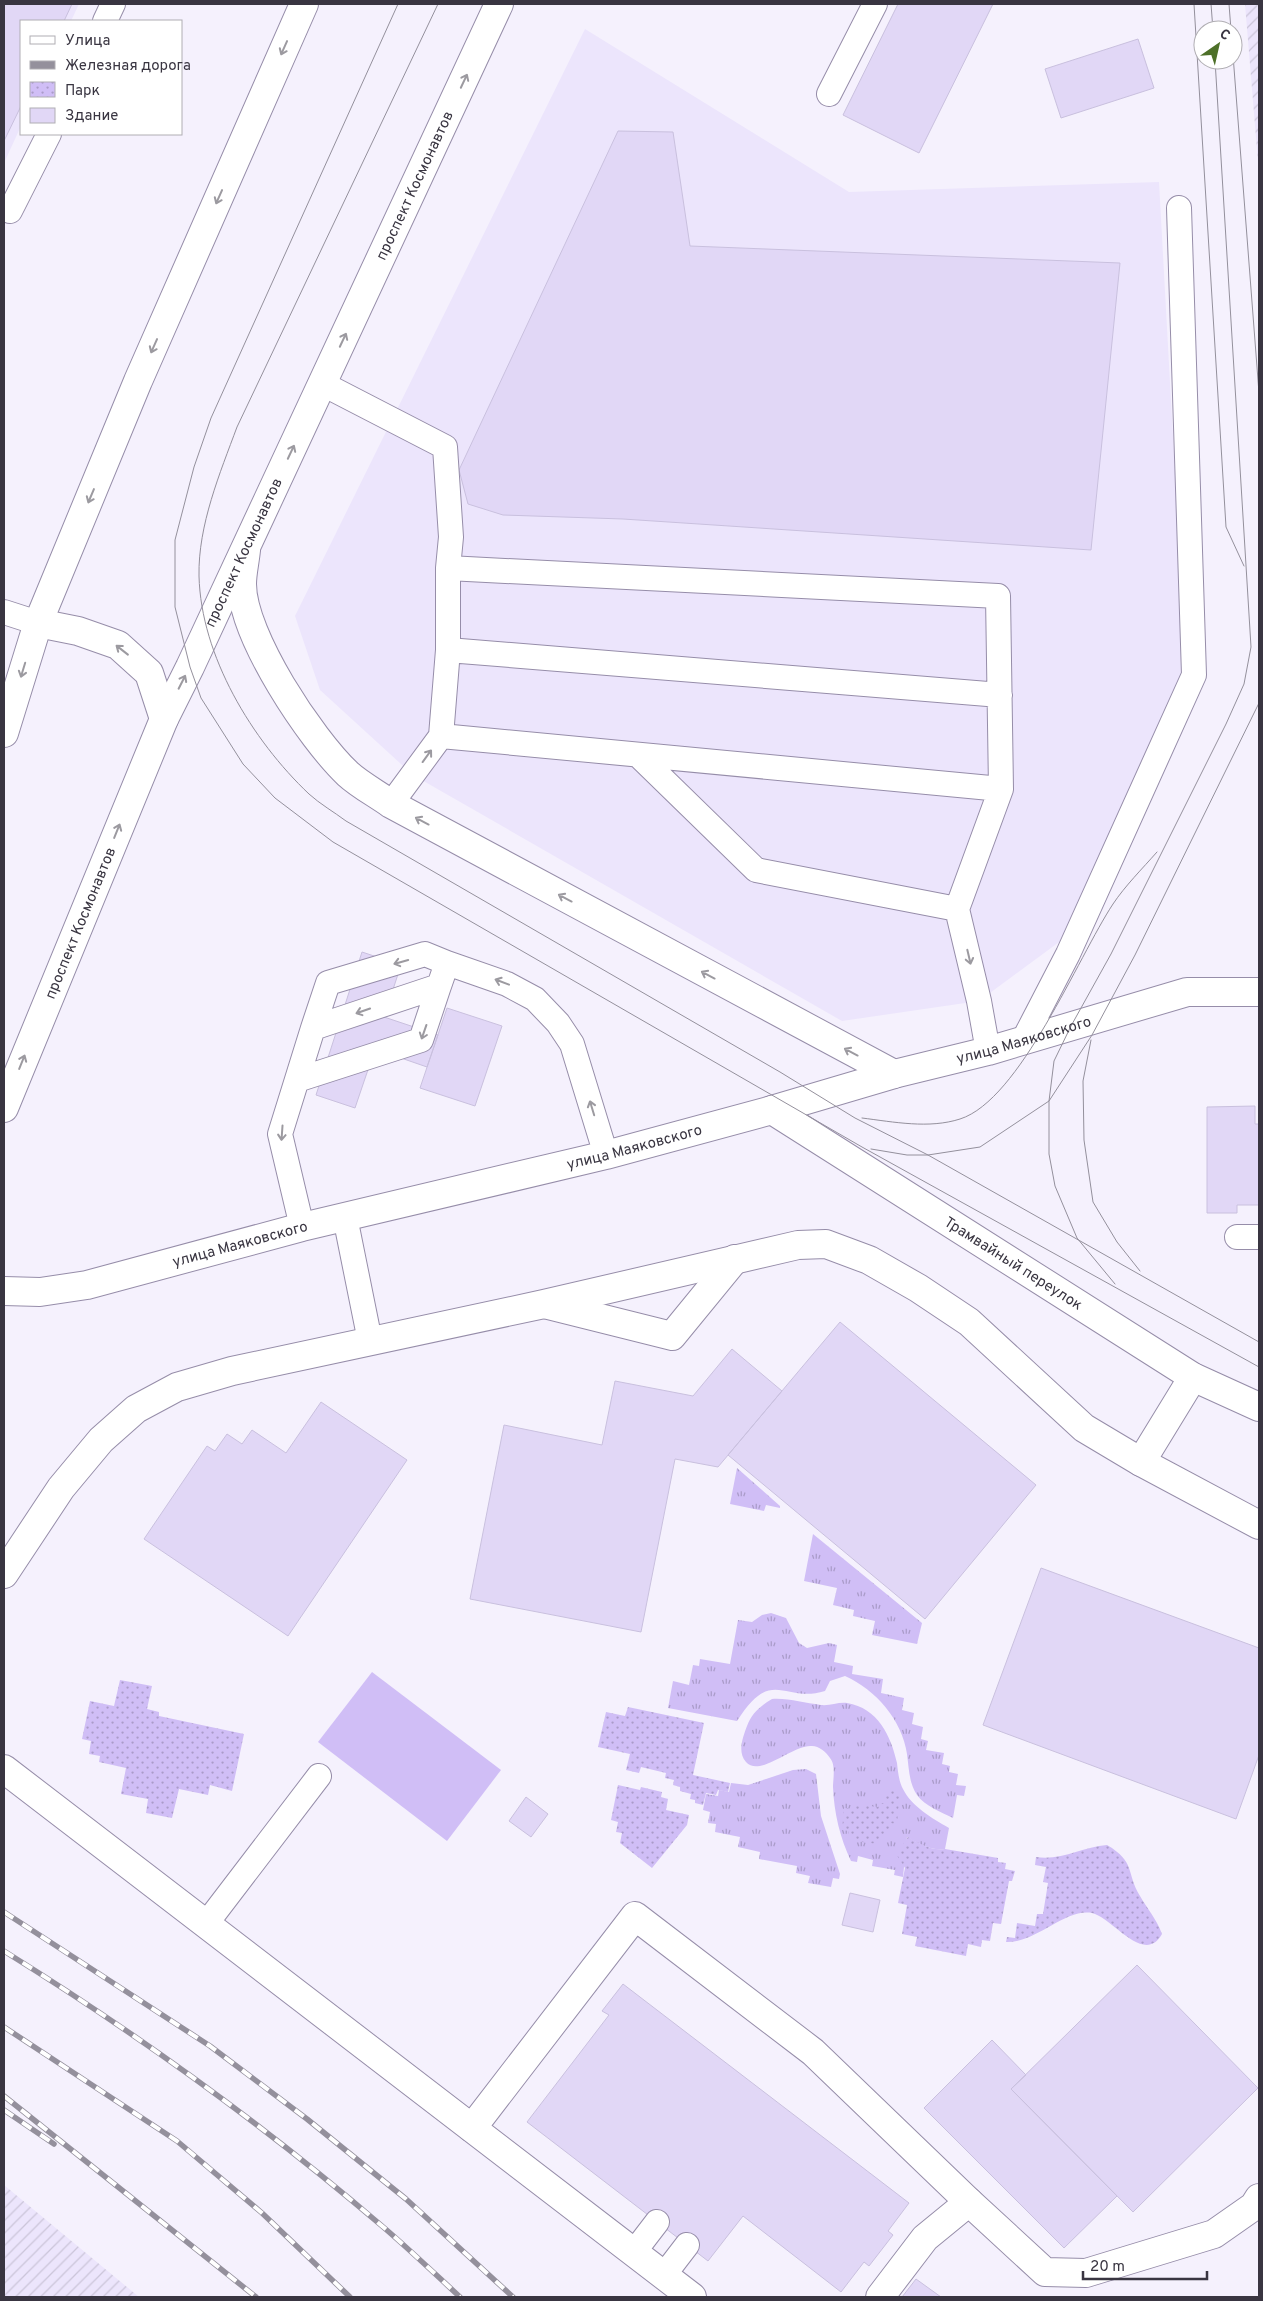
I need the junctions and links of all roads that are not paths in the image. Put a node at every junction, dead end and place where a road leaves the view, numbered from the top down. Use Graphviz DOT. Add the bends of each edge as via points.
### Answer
graph roads {
  1 [pos="113,4"];
  2 [pos="304,4"];
  3 [pos="500,4"];
  4 [pos="875,4"];
  5 [pos="105,20"];
  6 [pos="829,94"];
  7 [pos="48,135"];
  8 [pos="4,208"];
  9 [pos="1179,208"];
  10 [pos="323,384"];
  11 [pos="247,543"];
  12 [pos="448,568"];
  13 [pos="4,612"];
  14 [pos="38,623"];
  15 [pos="448,650"];
  16 [pos="1000,695"];
  17 [pos="164,719"];
  18 [pos="4,733"];
  19 [pos="441,736"];
  20 [pos="639,756"];
  21 [pos="1001,790"];
  22 [pos="391,804"];
  23 [pos="958,909"];
  24 [pos="447,963"];
  25 [pos="439,986"];
  26 [pos="1259,992"];
  27 [pos="313,1028"];
  28 [pos="1024,1039"];
  29 [pos="988,1051"];
  30 [pos="894,1074"];
  31 [pos="297,1080"];
  32 [pos="4,1108"];
  33 [pos="772,1110"];
  34 [pos="606,1154"];
  35 [pos="345,1217"];
  36 [pos="302,1227"];
  37 [pos="735,1259"];
  38 [pos="4,1291"];
  39 [pos="544,1304"];
  40 [pos="370,1341"];
  41 [pos="1193,1377"];
  42 [pos="1259,1407"];
  43 [pos="1141,1462"];
  44 [pos="1259,1525"];
  45 [pos="4,1574"];
  46 [pos="4,1769"];
  47 [pos="319,1776"];
  48 [pos="206,1924"];
  49 [pos="472,2128"];
  50 [pos="1259,2198"];
  51 [pos="968,2202"];
  52 [pos="657,2222"];
  53 [pos="687,2245"];
  54 [pos="634,2252"];
  55 [pos="664,2275"];
  56 [pos="692,2297"];
  57 [pos="880,2297"];
  1 -- 5 [label="lane"];
  2 -- 14 [label="street, one-way" via="138,381"];
  10 -- 3 [label="street, проспект Космонавтов, one-way"];
  4 -- 6 [label="lane"];
  7 -- 8 [label="lane" via="10,211"];
  9 -- 28 [label="lane" via="1194,675 1068,954"];
  11 -- 10 [label="street, проспект Космонавтов, one-way"];
  10 -- 12 [label="lane" via="445,447 451,537"];
  17 -- 11 [label="street, проспект Космонавтов, one-way"];
  11 -- 22 [label="street" via="242,584 245,605 262,651 307,727 328,754 349,775"];
  12 -- 15 [label="lane"];
  12 -- 16 [label="lane" via="998,596"];
  13 -- 14 [label="lane"];
  17 -- 14 [label="street, one-way" via="149,673 118,645 78,631"];
  14 -- 18 [label="street, one-way"];
  15 -- 16 [label="lane"];
  15 -- 19 [label="lane"];
  16 -- 21 [label="lane"];
  32 -- 17 [label="street, проспект Космонавтов, one-way"];
  19 -- 20 [label="lane"];
  22 -- 19 [label="lane, one-way"];
  20 -- 21 [label="lane"];
  20 -- 23 [label="lane" via="756,870"];
  21 -- 23 [label="lane"];
  30 -- 22 [label="street, one-way"];
  23 -- 29 [label="lane, one-way"];
  24 -- 25 [label="lane"];
  24 -- 27 [label="lane, one-way" via="425,954 328,983"];
  34 -- 24 [label="lane, one-way" via="572,1044 558,1023 535,1000 507,984"];
  25 -- 27 [label="lane, one-way"];
  25 -- 31 [label="lane, one-way" via="421,1040"];
  26 -- 28 [label="street, улица Маяковского" via="1187,992"];
  27 -- 31 [label="lane"];
  28 -- 29 [label="street, улица Маяковского"];
  29 -- 30 [label="street, улица Маяковского"];
  30 -- 33 [label="street, улица Маяковского"];
  31 -- 36 [label="lane, one-way" via="280,1134"];
  33 -- 34 [label="street, улица Маяковского"];
  33 -- 41 [label="street, Трамвайный переулок"];
  34 -- 35 [label="street, улица Маяковского"];
  35 -- 36 [label="street, улица Маяковского"];
  35 -- 40 [label="lane"];
  36 -- 38 [label="street, улица Маяковского" via="87,1285 40,1292"];
  37 -- 39 [label="street"];
  37 -- 39 [label="street" via="672,1336"];
  37 -- 43 [label="street" via="798,1245 826,1244 869,1260 969,1322 1084,1428"];
  39 -- 40 [label="street"];
  40 -- 45 [label="street" via="232,1370 177,1387 136,1409 101,1440 61,1488"];
  41 -- 42 [label="street, Трамвайный переулок"];
  41 -- 43 [label="street"];
  43 -- 44 [label="street"];
  46 -- 48 [label="street"];
  47 -- 48 [label="lane"];
  48 -- 49 [label="street"];
  49 -- 51 [label="street" via="635,1916 813,2052"];
  49 -- 54 [label="street"];
  50 -- 51 [label="street" via="1254,2206 1214,2234 1086,2273 1045,2272"];
  51 -- 57 [label="street" via="925,2238"];
  52 -- 54 [label="lane"];
  53 -- 55 [label="lane"];
  54 -- 55 [label="street"];
  55 -- 56 [label="street"];
}
